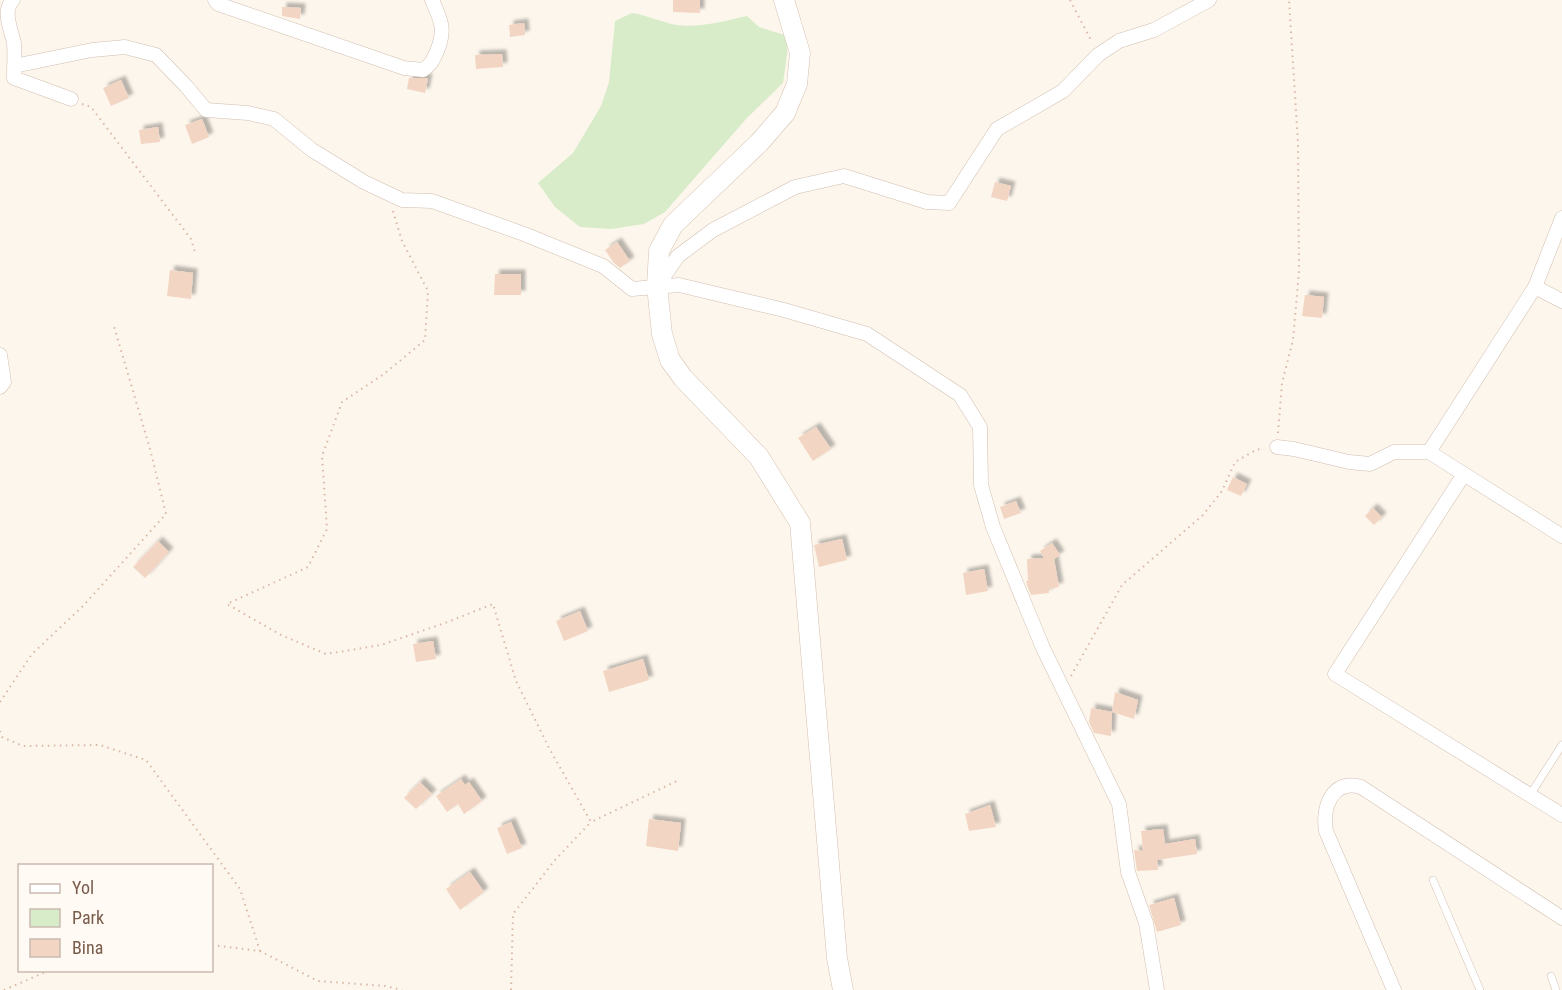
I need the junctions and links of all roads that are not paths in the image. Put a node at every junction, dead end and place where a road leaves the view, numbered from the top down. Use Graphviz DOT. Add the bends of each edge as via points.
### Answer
graph roads {
  1 [pos="14,0"];
  2 [pos="215,0"];
  3 [pos="432,0"];
  4 [pos="784,0"];
  5 [pos="1209,0"];
  6 [pos="14,66"];
  7 [pos="71,99"];
  8 [pos="1562,218"];
  9 [pos="657,286"];
  10 [pos="1536,287"];
  11 [pos="1562,302"];
  12 [pos="0,355"];
  13 [pos="0,387"];
  14 [pos="1277,447"];
  15 [pos="1429,452"];
  16 [pos="1464,474"];
  17 [pos="1562,536"];
  18 [pos="1562,745"];
  19 [pos="1530,795"];
  20 [pos="1562,815"];
  21 [pos="1433,880"];
  22 [pos="1562,918"];
  23 [pos="1551,976"];
  24 [pos="843,990"];
  25 [pos="1157,990"];
  26 [pos="1394,990"];
  27 [pos="1480,990"];
  28 [pos="1557,990"];
  1 -- 6 [label="street" via="7,17 14,44"];
  2 -- 3 [label="street" via="404,68 423,70 430,65 442,38"];
  4 -- 9 [label="street" via="800,53 797,84 785,113 673,225 659,250"];
  5 -- 9 [label="street" via="1154,30 1119,40 1098,55 1063,91 997,129 950,203 927,202 844,176 795,187 713,230 678,256"];
  6 -- 7 [label="street" via="14,78"];
  6 -- 9 [label="street" via="125,47 156,55 206,110 274,119 312,150 402,200 432,201 524,234 603,266 632,290"];
  8 -- 10 [label="street"];
  9 -- 24 [label="street" via="662,334 670,360 759,457 800,523 837,958"];
  9 -- 25 [label="street" via="678,285 784,309 867,334 960,395 981,427 981,485 993,527 1043,648 1119,804 1128,872 1146,923"];
  10 -- 11 [label="street"];
  10 -- 15 [label="street"];
  12 -- 13 [label="street" via="4,382"];
  14 -- 15 [label="street" via="1370,464 1394,452"];
  15 -- 16 [label="street"];
  16 -- 17 [label="street"];
  16 -- 19 [label="street" via="1335,674"];
  18 -- 19 [label="lane"];
  19 -- 20 [label="street"];
  21 -- 27 [label="lane"];
  22 -- 26 [label="street" via="1361,787 1343,787 1334,793 1325,809 1326,831"];
  23 -- 28 [label="lane"];
}
